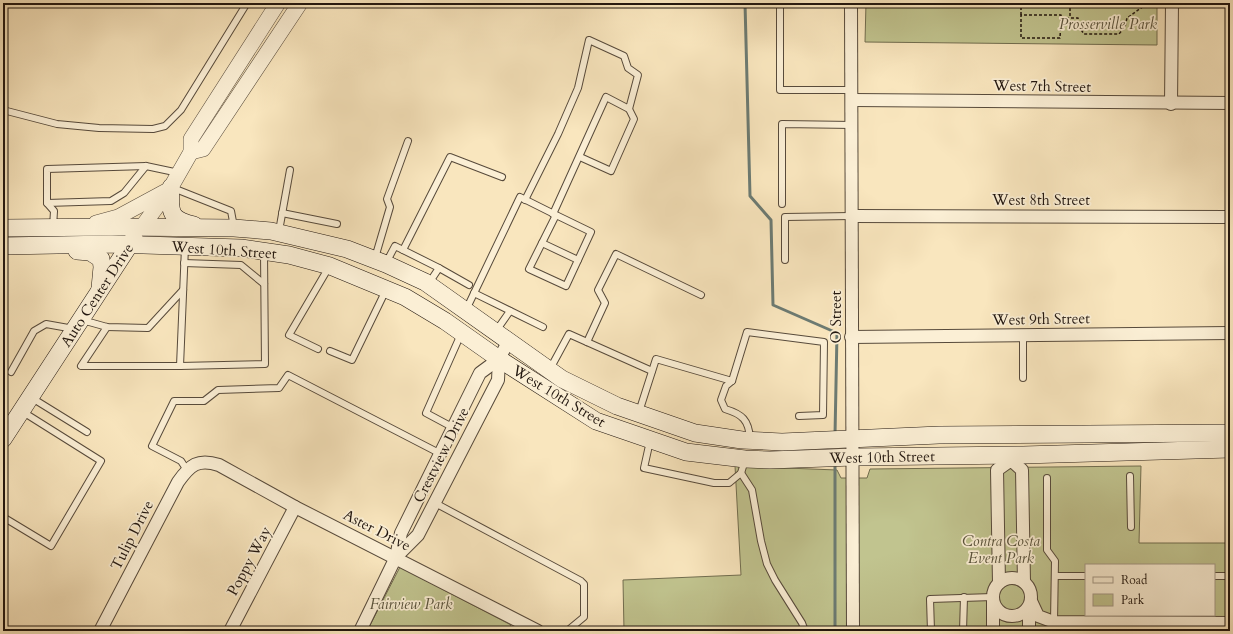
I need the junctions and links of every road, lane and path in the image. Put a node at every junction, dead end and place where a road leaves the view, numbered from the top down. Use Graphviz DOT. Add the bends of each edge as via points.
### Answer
graph roads {
  1 [pos="248,3"];
  2 [pos="278,3"];
  3 [pos="300,3"];
  4 [pos="851,3"];
  5 [pos="1021,3"];
  6 [pos="1070,3"];
  7 [pos="1148,3"];
  8 [pos="1172,3"];
  9 [pos="780,6"];
  10 [pos="1021,15"];
  11 [pos="1060,18"];
  12 [pos="1070,18"];
  13 [pos="853,95"];
  14 [pos="1230,103"];
  15 [pos="1171,104"];
  16 [pos="629,109"];
  17 [pos="3,110"];
  18 [pos="853,125"];
  19 [pos="408,141"];
  20 [pos="192,152"];
  21 [pos="580,157"];
  22 [pos="146,166"];
  23 [pos="290,170"];
  24 [pos="502,177"];
  25 [pos="173,183"];
  26 [pos="525,200"];
  27 [pos="47,203"];
  28 [pos="782,204"];
  29 [pos="282,213"];
  30 [pos="554,215"];
  31 [pos="852,216"];
  32 [pos="1230,217"];
  33 [pos="337,224"];
  34 [pos="53,227"];
  35 [pos="82,227"];
  36 [pos="142,227"];
  37 [pos="3,228"];
  38 [pos="206,228"];
  39 [pos="234,228"];
  40 [pos="279,233"];
  41 [pos="542,243"];
  42 [pos="129,245"];
  43 [pos="3,246"];
  44 [pos="39,246"];
  45 [pos="403,250"];
  46 [pos="264,252"];
  47 [pos="184,255"];
  48 [pos="578,260"];
  49 [pos="785,260"];
  50 [pos="380,262"];
  51 [pos="330,266"];
  52 [pos="439,268"];
  53 [pos="264,284"];
  54 [pos="428,285"];
  55 [pos="469,285"];
  56 [pos="386,289"];
  57 [pos="183,290"];
  58 [pos="99,292"];
  59 [pos="474,293"];
  60 [pos="701,295"];
  61 [pos="510,311"];
  62 [pos="465,312"];
  63 [pos="78,325"];
  64 [pos="107,327"];
  65 [pos="543,327"];
  66 [pos="461,332"];
  67 [pos="1230,333"];
  68 [pos="1023,336"];
  69 [pos="501,337"];
  70 [pos="851,338"];
  71 [pos="586,342"];
  72 [pos="318,349"];
  73 [pos="330,351"];
  74 [pos="499,359"];
  75 [pos="180,366"];
  76 [pos="550,370"];
  77 [pos="652,371"];
  78 [pos="10,372"];
  79 [pos="1023,378"];
  80 [pos="732,381"];
  81 [pos="26,404"];
  82 [pos="638,414"];
  83 [pos="799,416"];
  84 [pos="454,428"];
  85 [pos="87,432"];
  86 [pos="1010,434"];
  87 [pos="1229,437"];
  88 [pos="853,438"];
  89 [pos="3,439"];
  90 [pos="650,440"];
  91 [pos="750,440"];
  92 [pos="441,454"];
  93 [pos="854,456"];
  94 [pos="1011,458"];
  95 [pos="200,462"];
  96 [pos="743,466"];
  97 [pos="187,470"];
  98 [pos="1130,476"];
  99 [pos="1047,478"];
  100 [pos="435,503"];
  101 [pos="295,507"];
  102 [pos="3,517"];
  103 [pos="1131,527"];
  104 [pos="396,557"];
  105 [pos="1055,576"];
  106 [pos="1085,576"];
  107 [pos="1215,576"];
  108 [pos="1230,576"];
  109 [pos="1024,582"];
  110 [pos="999,583"];
  111 [pos="964,597"];
  112 [pos="993,598"];
  113 [pos="1030,604"];
  114 [pos="1054,622"];
  115 [pos="1230,622"];
  116 [pos="1176,627"];
  117 [pos="100,631"];
  118 [pos="230,631"];
  119 [pos="360,631"];
  120 [pos="538,631"];
  121 [pos="567,631"];
  122 [pos="804,631"];
  123 [pos="853,631"];
  124 [pos="930,631"];
  125 [pos="963,631"];
  126 [pos="993,631"];
  127 [pos="1029,631"];
  1 -- 17 [label="lane" via="181,110 164,126 153,129 99,128 57,124"];
  2 -- 20 [label="street, Auto Center Drive" via="191,139"];
  3 -- 20 [label="street, Auto Center Drive" via="203,149"];
  4 -- 13 [label="street, O Street"];
  5 -- 10 [label="path"];
  6 -- 12 [label="path"];
  7 -- 12 [label="path" via="1127,18 1125,27 1119,34 1084,34 1078,25 1078,18"];
  8 -- 15 [label="street"];
  9 -- 13 [label="lane" via="780,90"];
  10 -- 11 [label="path" via="1060,15"];
  10 -- 11 [label="path" via="1021,38 1060,38"];
  11 -- 12 [label="path"];
  13 -- 15 [label="street, West 7th Street"];
  13 -- 18 [label="street, O Street"];
  14 -- 15 [label="street, West 7th Street"];
  16 -- 21 [label="lane" via="606,97"];
  16 -- 21 [label="lane" via="634,119 610,171"];
  16 -- 26 [label="lane" via="638,75 628,68 624,56 589,40 578,88"];
  18 -- 28 [label="lane" via="782,124"];
  18 -- 31 [label="street, O Street"];
  19 -- 50 [label="lane" via="387,199 390,207"];
  20 -- 25 [label="street, Auto Center Drive"];
  21 -- 30 [label="lane"];
  22 -- 25 [label="lane"];
  22 -- 27 [label="lane" via="124,193 111,201"];
  22 -- 27 [label="lane" via="47,169"];
  23 -- 29 [label="lane"];
  24 -- 45 [label="lane" via="450,157"];
  25 -- 35 [label="street" via="118,217"];
  25 -- 36 [label="street, Auto Center Drive"];
  25 -- 38 [label="main road" via="170,207 173,215 181,222"];
  25 -- 39 [label="lane" via="231,211"];
  26 -- 30 [label="lane"];
  26 -- 59 [label="lane" via="520,197"];
  27 -- 34 [label="lane" via="54,211"];
  29 -- 33 [label="lane"];
  29 -- 40 [label="lane"];
  30 -- 41 [label="lane"];
  30 -- 48 [label="lane" via="591,232"];
  31 -- 32 [label="street, West 8th Street"];
  31 -- 49 [label="lane" via="785,217"];
  31 -- 70 [label="street, O Street"];
  34 -- 35 [label="main road, West 10th Street"];
  34 -- 37 [label="main road, West 10th Street"];
  35 -- 36 [label="main road, West 10th Street"];
  36 -- 38 [label="main road, West 10th Street"];
  36 -- 42 [label="main road, Auto Center Drive"];
  38 -- 39 [label="main road, West 10th Street"];
  39 -- 40 [label="main road, West 10th Street"];
  40 -- 50 [label="main road, West 10th Street" via="347,249"];
  41 -- 48 [label="lane"];
  41 -- 48 [label="lane" via="529,268 566,286"];
  42 -- 44 [label="main road, West 10th Street"];
  42 -- 47 [label="main road, West 10th Street"];
  42 -- 58 [label="main road, Auto Center Drive"];
  43 -- 44 [label="main road"];
  44 -- 58 [label="main road" via="90,252 96,255 101,259 102,267"];
  45 -- 50 [label="lane" via="396,246"];
  45 -- 52 [label="lane"];
  46 -- 47 [label="main road, West 10th Street" via="242,248"];
  46 -- 51 [label="main road, West 10th Street" via="289,255"];
  46 -- 53 [label="lane"];
  47 -- 53 [label="lane" via="241,265"];
  47 -- 57 [label="lane"];
  50 -- 54 [label="main road, West 10th Street"];
  51 -- 56 [label="main road, West 10th Street"];
  51 -- 72 [label="lane" via="289,335"];
  52 -- 54 [label="lane"];
  52 -- 55 [label="lane"];
  53 -- 75 [label="lane" via="265,364"];
  54 -- 62 [label="main road, West 10th Street"];
  56 -- 66 [label="main road, West 10th Street" via="404,297"];
  56 -- 73 [label="lane" via="352,360"];
  57 -- 64 [label="lane" via="148,328"];
  57 -- 75 [label="lane"];
  58 -- 63 [label="main road, Auto Center Drive"];
  59 -- 61 [label="lane"];
  59 -- 62 [label="lane"];
  60 -- 71 [label="lane" via="616,254 598,290 605,303"];
  61 -- 65 [label="lane"];
  61 -- 69 [label="lane"];
  62 -- 69 [label="main road, West 10th Street"];
  63 -- 64 [label="lane"];
  63 -- 78 [label="lane" via="46,324 34,331"];
  63 -- 81 [label="main road, Auto Center Drive"];
  64 -- 75 [label="lane" via="81,366"];
  66 -- 74 [label="main road, West 10th Street"];
  66 -- 84 [label="lane" via="426,413"];
  67 -- 68 [label="street, West 9th Street"];
  68 -- 70 [label="street, West 9th Street"];
  68 -- 79 [label="lane"];
  69 -- 74 [label="street, Crestview Drive"];
  69 -- 76 [label="main road, West 10th Street"];
  70 -- 88 [label="street, O Street"];
  71 -- 76 [label="lane" via="569,334"];
  71 -- 77 [label="lane"];
  74 -- 84 [label="street, Crestview Drive" via="480,373"];
  74 -- 90 [label="main road, West 10th Street" via="596,421"];
  74 -- 100 [label="street, Crestview Drive" via="498,380"];
  76 -- 82 [label="main road, West 10th Street" via="562,379"];
  77 -- 80 [label="lane" via="656,359"];
  77 -- 82 [label="lane"];
  80 -- 83 [label="lane" via="747,332 824,342 823,415"];
  80 -- 91 [label="lane" via="726,386 721,400 725,409 738,413 749,428"];
  81 -- 85 [label="lane"];
  81 -- 89 [label="main road, Auto Center Drive"];
  81 -- 102 [label="lane" via="101,461 51,546"];
  82 -- 91 [label="main road, West 10th Street" via="695,433"];
  84 -- 92 [label="street, Crestview Drive"];
  86 -- 87 [label="main road, West 10th Street"];
  86 -- 88 [label="main road, West 10th Street"];
  86 -- 94 [label="street"];
  87 -- 94 [label="main road, West 10th Street"];
  88 -- 91 [label="main road, West 10th Street" via="782,442"];
  88 -- 93 [label="street, O Street"];
  90 -- 96 [label="main road, West 10th Street"];
  90 -- 96 [label="lane" via="644,468 714,483 728,483"];
  92 -- 97 [label="lane" via="288,375 279,388 218,390 204,401 174,401 152,446 181,461"];
  92 -- 104 [label="street, Crestview Drive" via="401,533"];
  93 -- 94 [label="main road, West 10th Street"];
  93 -- 96 [label="main road, West 10th Street" via="770,460"];
  93 -- 123 [label="street, O Street"];
  94 -- 109 [label="street" via="1022,470"];
  94 -- 110 [label="street" via="997,470"];
  95 -- 97 [label="street, Tulip Drive"];
  95 -- 101 [label="street, Aster Drive" via="219,465"];
  96 -- 122 [label="lane" via="752,490 768,564 774,580 802,623"];
  97 -- 117 [label="street, Tulip Drive" via="178,482"];
  98 -- 103 [label="lane"];
  99 -- 105 [label="lane" via="1047,550 1055,560"];
  100 -- 104 [label="street, Crestview Drive" via="418,535"];
  100 -- 121 [label="lane" via="581,581 584,584 584,617"];
  101 -- 104 [label="street, Aster Drive"];
  101 -- 118 [label="street, Poppy Way"];
  104 -- 119 [label="street, Crestview Drive"];
  104 -- 120 [label="street, Aster Drive"];
  105 -- 106 [label="lane"];
  105 -- 114 [label="lane"];
  107 -- 108 [label="lane"];
  109 -- 110 [label="street" via="1010,578"];
  109 -- 113 [label="street" via="1030,588"];
  110 -- 112 [label="street"];
  111 -- 112 [label="lane"];
  111 -- 124 [label="lane" via="930,598"];
  111 -- 125 [label="lane"];
  112 -- 113 [label="street" via="999,612 1012,617 1018,616"];
  112 -- 126 [label="street"];
  113 -- 114 [label="street" via="1038,616"];
  113 -- 127 [label="street"];
  114 -- 116 [label="street"];
  115 -- 116 [label="street"];
}
